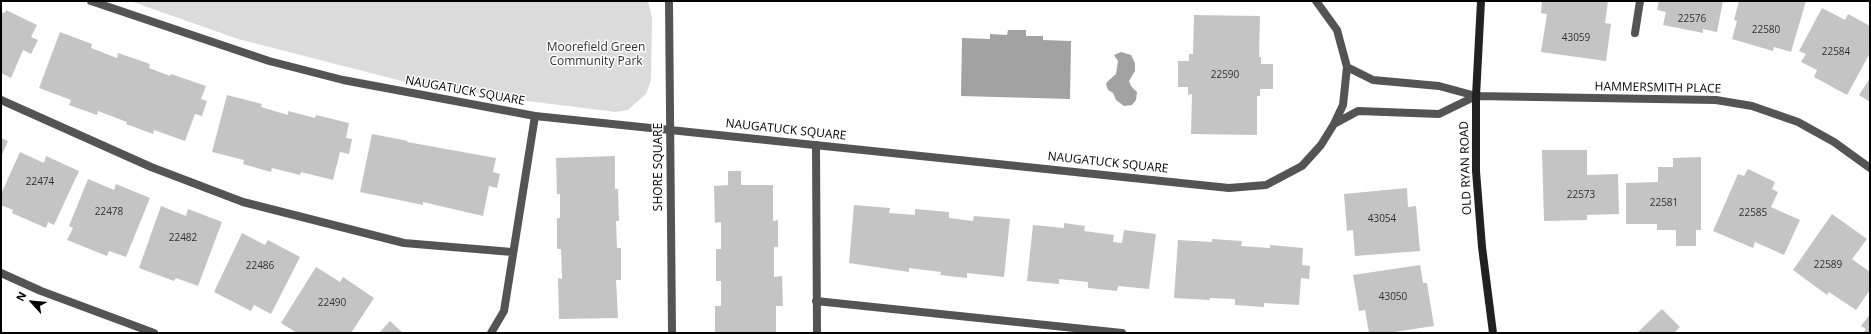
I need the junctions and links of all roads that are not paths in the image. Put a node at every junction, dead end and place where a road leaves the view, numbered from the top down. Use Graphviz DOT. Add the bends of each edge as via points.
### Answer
graph roads {
  1 [pos="91,1"];
  2 [pos="669,1"];
  3 [pos="1316,1"];
  4 [pos="1481,1"];
  5 [pos="1640,1"];
  6 [pos="1635,33"];
  7 [pos="1347,67"];
  8 [pos="1476,96"];
  9 [pos="1,100"];
  10 [pos="535,116"];
  11 [pos="1334,124"];
  12 [pos="671,129"];
  13 [pos="816,146"];
  14 [pos="1870,168"];
  15 [pos="512,252"];
  16 [pos="1,274"];
  17 [pos="816,301"];
  18 [pos="154,333"];
  19 [pos="491,333"];
  20 [pos="672,333"];
  21 [pos="817,333"];
  22 [pos="1122,333"];
  23 [pos="1493,333"];
  1 -- 10 [label="street, NAUGATUCK SQUARE" via="269,61 343,80"];
  2 -- 12 [label="street, SHORE SQUARE"];
  3 -- 7 [label="street, NAUGATUCK SQUARE" via="1337,30"];
  4 -- 8 [label="street, OLD RYAN ROAD"];
  5 -- 6 [label="street"];
  7 -- 8 [label="street, HAMMERSMITH PLACE" via="1373,80 1439,86"];
  7 -- 11 [label="street, NAUGATUCK SQUARE" via="1343,104"];
  8 -- 11 [label="street, HAMMERSMITH PLACE" via="1439,114 1358,111"];
  8 -- 14 [label="street, HAMMERSMITH PLACE" via="1716,100 1752,106 1798,122 1834,142"];
  8 -- 23 [label="street, OLD RYAN ROAD" via="1476,171"];
  9 -- 15 [label="street" via="151,167 243,202 404,243"];
  10 -- 12 [label="street, NAUGATUCK SQUARE"];
  10 -- 15 [label="street"];
  11 -- 13 [label="street, NAUGATUCK SQUARE" via="1302,166 1266,186 1229,188"];
  12 -- 13 [label="street, NAUGATUCK SQUARE"];
  12 -- 20 [label="street, SHORE SQUARE"];
  13 -- 17 [label="street"];
  15 -- 19 [label="street" via="504,311"];
  16 -- 18 [label="street"];
  17 -- 21 [label="street"];
  17 -- 22 [label="street"];
}
